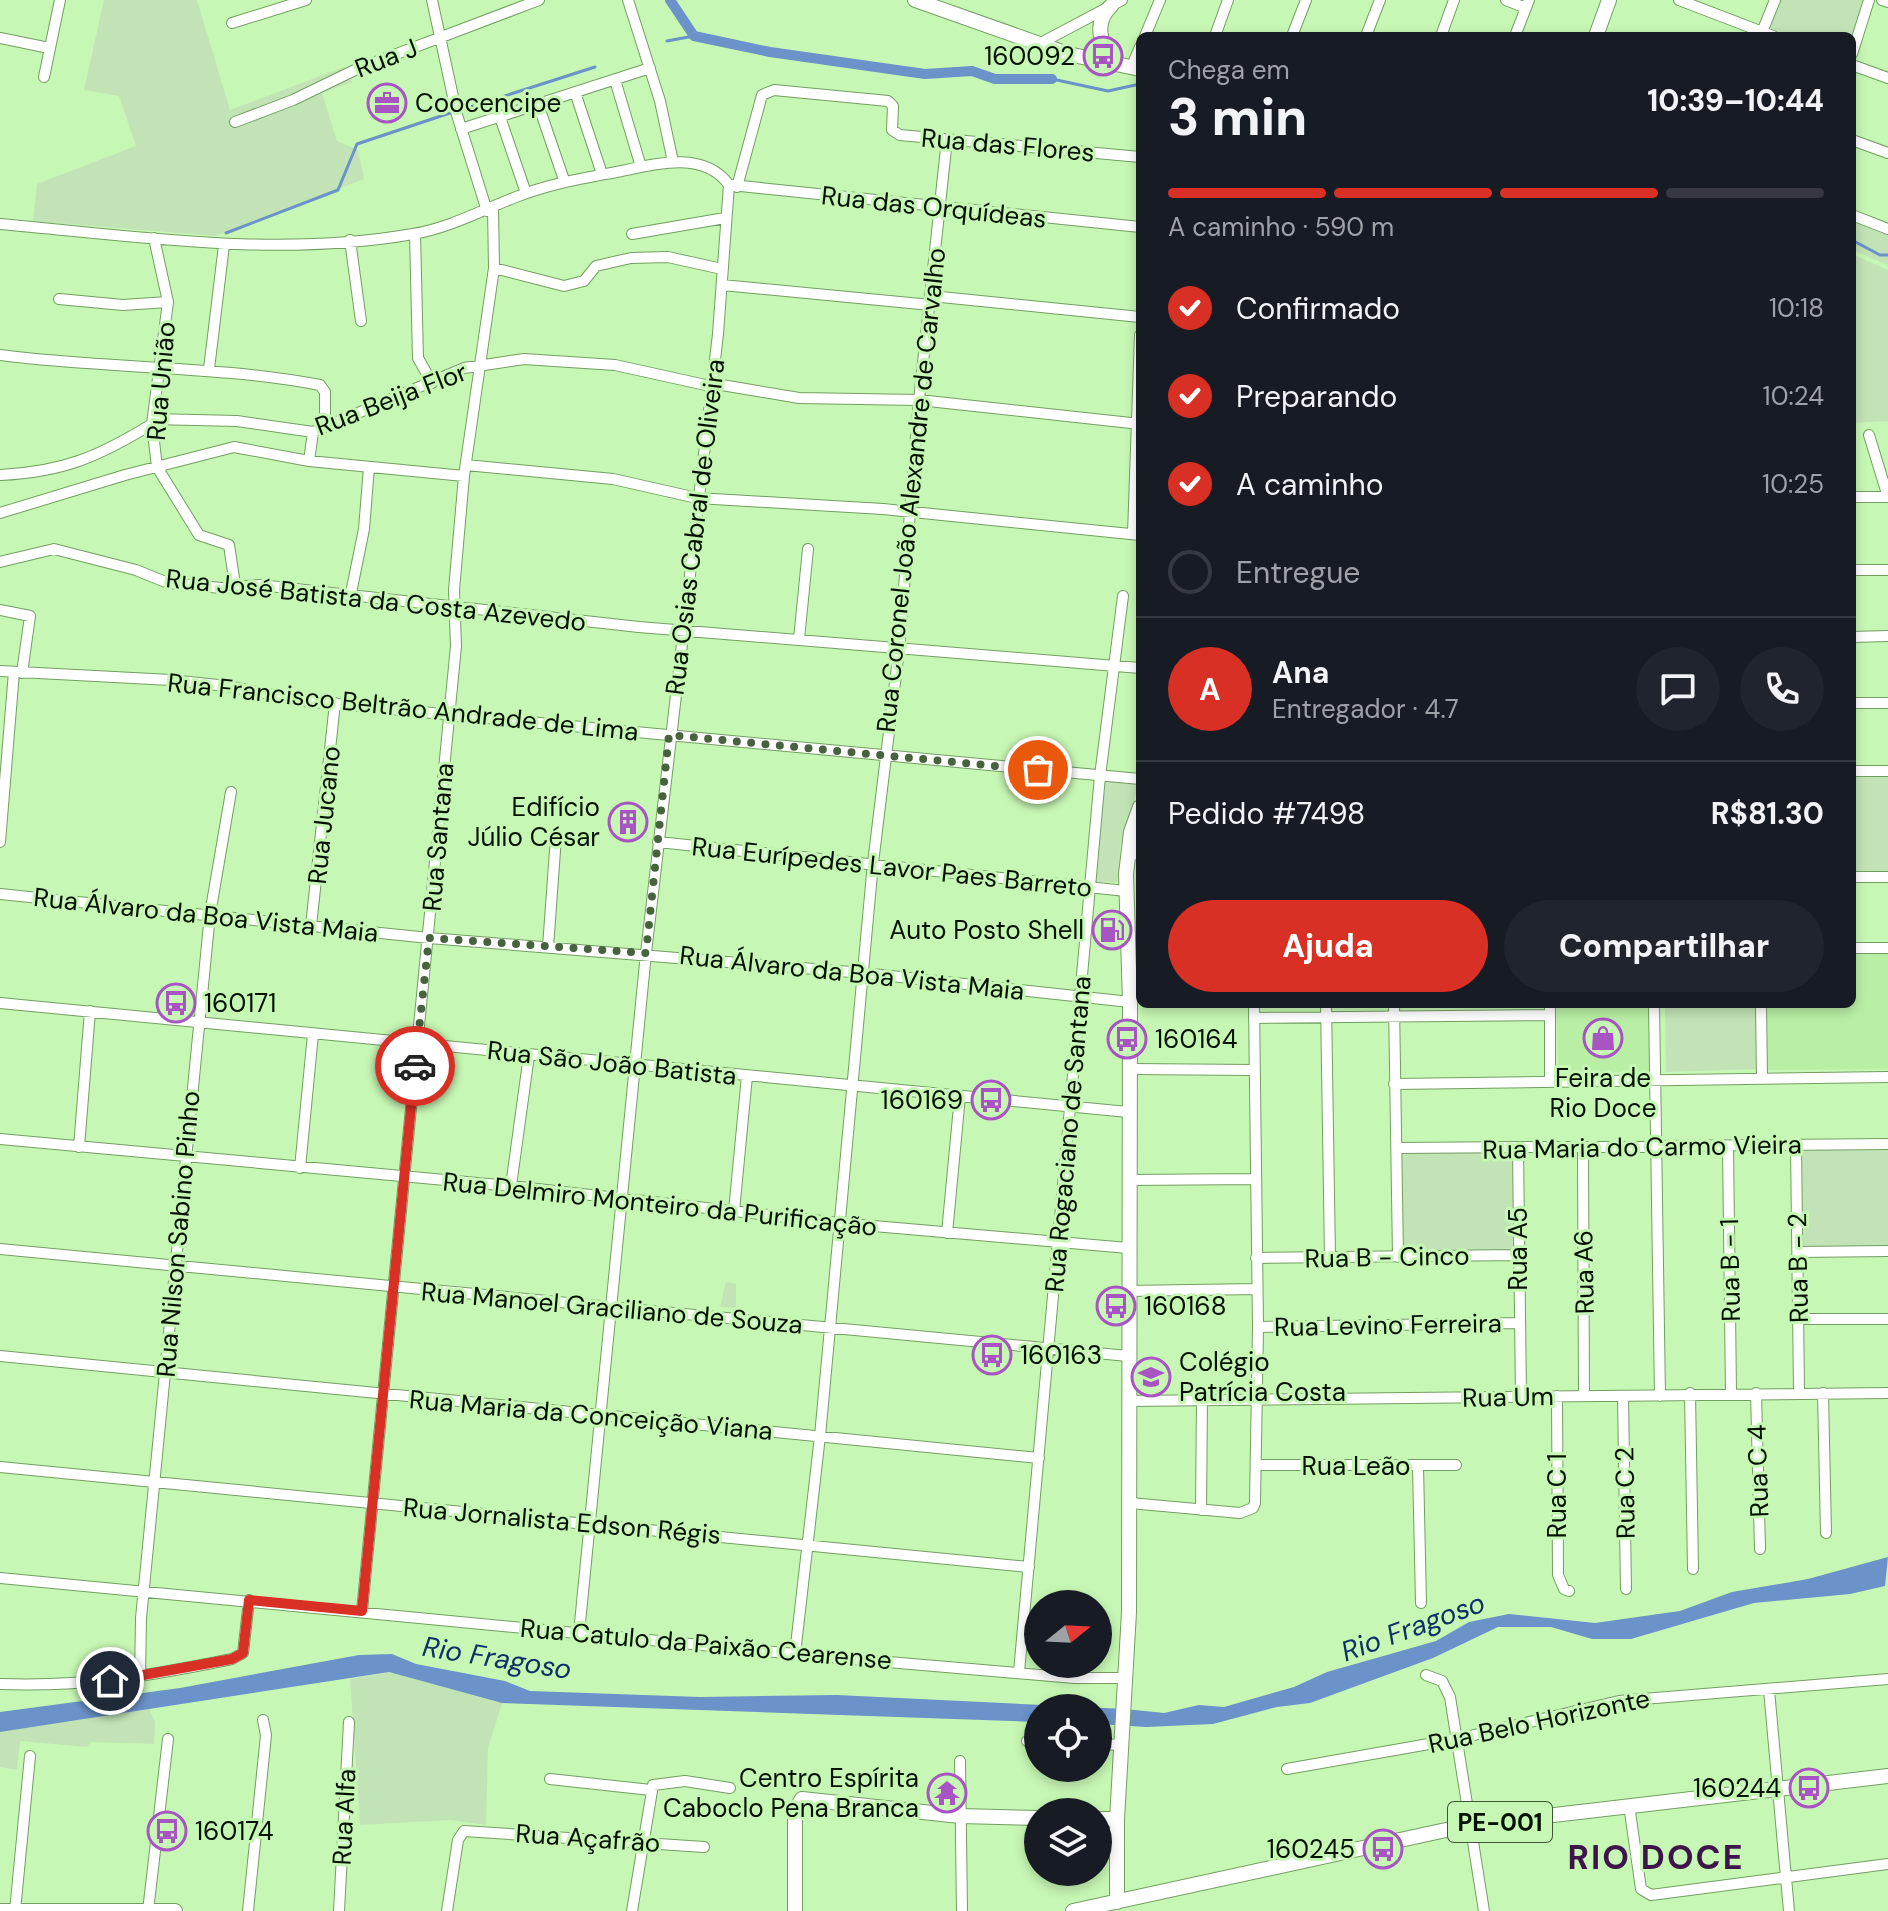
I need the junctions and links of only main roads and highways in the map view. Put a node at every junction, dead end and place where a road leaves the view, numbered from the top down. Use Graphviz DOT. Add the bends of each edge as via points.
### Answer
graph roads {
  1 [pos="915,0"];
  2 [pos="1609,0"];
  3 [pos="1116,3"];
  4 [pos="1597,32"];
  5 [pos="1112,65"];
  6 [pos="1136,68"];
  7 [pos="1136,818"];
  8 [pos="1134,854"];
  9 [pos="1134,967"];
  10 [pos="1888,1776"];
  11 [pos="1024,1818"];
  12 [pos="1112,1819"];
  13 [pos="1117,1819"];
  14 [pos="1117,1906"];
  15 [pos="15,1910"];
  16 [pos="0,1911"];
  17 [pos="148,1911"];
  18 [pos="175,1911"];
  19 [pos="795,1911"];
  20 [pos="1073,1911"];
  1 -- 5 [label="main road" via="1037,45"];
  2 -- 4 [label="main road"];
  3 -- 5 [label="main road" via="1103,13 1100,30"];
  5 -- 6 [label="main road"];
  7 -- 8 [label="main road" via="1131,832"];
  8 -- 9 [label="main road" via="1126,891"];
  9 -- 13 [label="main road" via="1128,1112 1130,1503"];
  10 -- 14 [label="main road, PE-001" via="1469,1825"];
  11 -- 19 [label="main road" via="960,1816 824,1799 797,1802"];
  12 -- 13 [label="main road"];
  13 -- 14 [label="main road"];
  14 -- 20 [label="main road, PE-001"];
  15 -- 16 [label="main road"];
  15 -- 17 [label="main road"];
  17 -- 18 [label="main road"];
}
